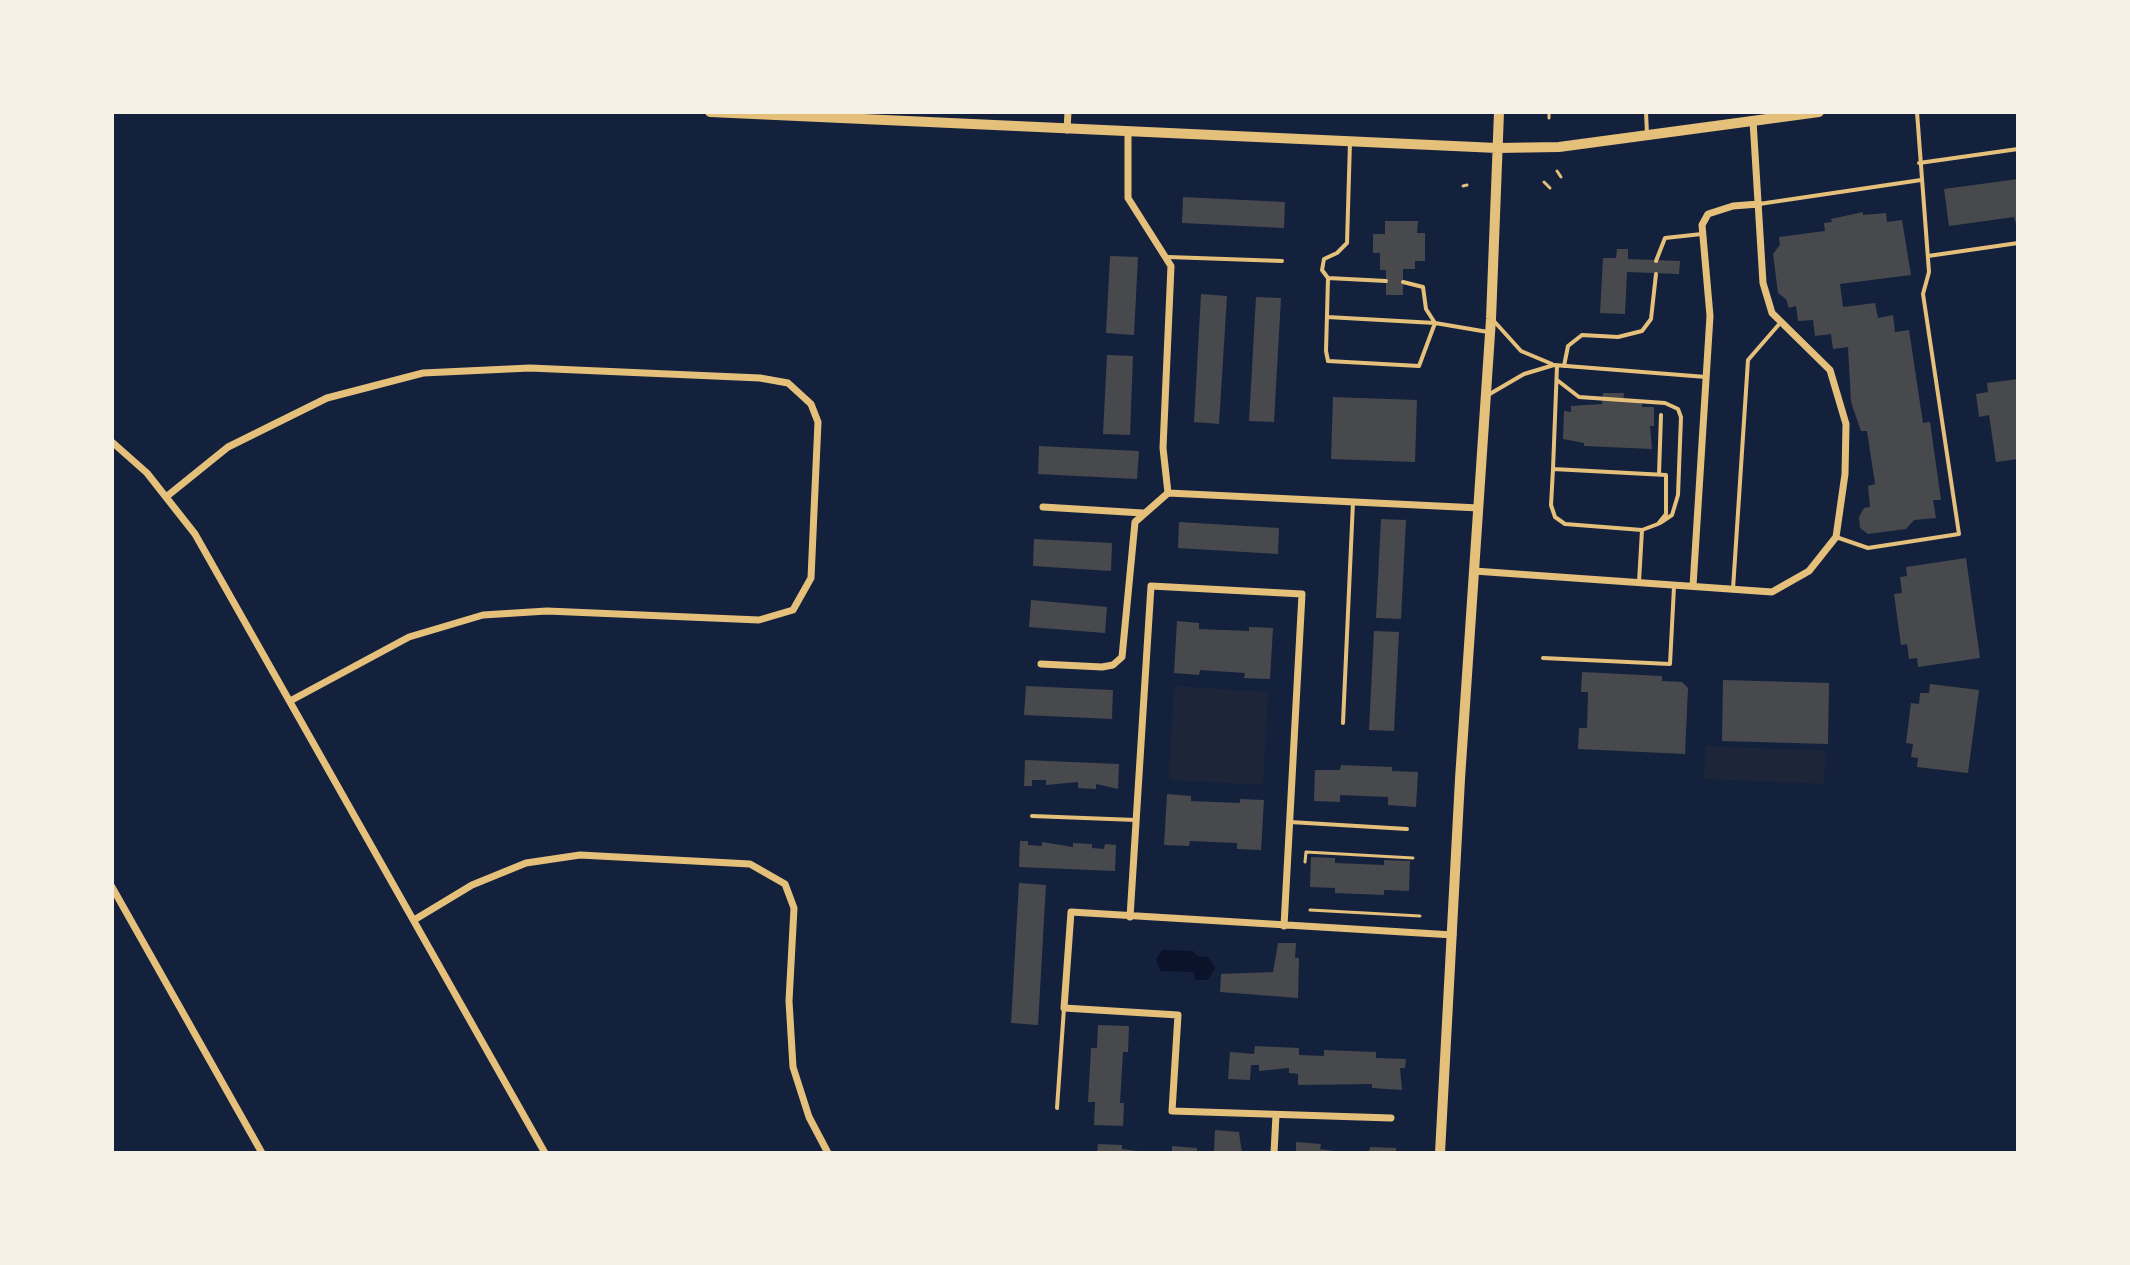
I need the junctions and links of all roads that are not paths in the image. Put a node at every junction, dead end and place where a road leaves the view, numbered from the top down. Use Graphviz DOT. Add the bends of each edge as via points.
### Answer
graph roads {
  1 [pos="710,112"];
  2 [pos="1068,112"];
  3 [pos="1499,112"];
  4 [pos="1646,112"];
  5 [pos="1819,112"];
  6 [pos="1917,112"];
  7 [pos="841,115"];
  8 [pos="1753,121"];
  9 [pos="1067,130"];
  10 [pos="1128,133"];
  11 [pos="1647,134"];
  12 [pos="1350,142"];
  13 [pos="1497,148"];
  14 [pos="2018,149"];
  15 [pos="1919,163"];
  16 [pos="1921,180"];
  17 [pos="1759,204"];
  18 [pos="1702,234"];
  19 [pos="2018,243"];
  20 [pos="1928,256"];
  21 [pos="1168,257"];
  22 [pos="1282,261"];
  23 [pos="1656,261"];
  24 [pos="1656,274"];
  25 [pos="1328,278"];
  26 [pos="1386,281"];
  27 [pos="1403,282"];
  28 [pos="1327,317"];
  29 [pos="1491,319"];
  30 [pos="1781,322"];
  31 [pos="1435,323"];
  32 [pos="1490,333"];
  33 [pos="1556,365"];
  34 [pos="1564,366"];
  35 [pos="1706,377"];
  36 [pos="1557,379"];
  37 [pos="1486,397"];
  38 [pos="1661,415"];
  39 [pos="112,442"];
  40 [pos="1553,469"];
  41 [pos="1659,474"];
  42 [pos="1168,493"];
  43 [pos="166,497"];
  44 [pos="1353,502"];
  45 [pos="1043,507"];
  46 [pos="1479,508"];
  47 [pos="1143,513"];
  48 [pos="1658,524"];
  49 [pos="1642,530"];
  50 [pos="1836,537"];
  51 [pos="1474,571"];
  52 [pos="1639,582"];
  53 [pos="1674,584"];
  54 [pos="1693,586"];
  55 [pos="1733,589"];
  56 [pos="1543,658"];
  57 [pos="1041,664"];
  58 [pos="290,701"];
  59 [pos="1343,723"];
  60 [pos="1032,816"];
  61 [pos="1136,820"];
  62 [pos="1290,822"];
  63 [pos="1407,829"];
  64 [pos="112,887"];
  65 [pos="1130,917"];
  66 [pos="414,920"];
  67 [pos="1284,926"];
  68 [pos="1453,935"];
  69 [pos="1064,1008"];
  70 [pos="1057,1108"];
  71 [pos="1276,1115"];
  72 [pos="1391,1118"];
  73 [pos="262,1153"];
  74 [pos="545,1153"];
  75 [pos="828,1153"];
  76 [pos="1274,1153"];
  77 [pos="1440,1153"];
  1 -- 7 [label="main road"];
  2 -- 9 [label="street"];
  3 -- 13 [label="main road"];
  4 -- 11 [label="lane"];
  5 -- 8 [label="main road"];
  6 -- 15 [label="lane"];
  7 -- 9 [label="main road"];
  8 -- 11 [label="main road"];
  8 -- 17 [label="street"];
  9 -- 10 [label="main road"];
  10 -- 12 [label="main road"];
  10 -- 21 [label="street" via="1128,198"];
  11 -- 13 [label="main road" via="1559,147"];
  12 -- 13 [label="main road"];
  12 -- 25 [label="lane" via="1347,243 1324,259 1322,270"];
  13 -- 29 [label="main road"];
  14 -- 15 [label="lane"];
  15 -- 16 [label="lane"];
  16 -- 17 [label="lane"];
  16 -- 20 [label="lane"];
  17 -- 18 [label="street" via="1708,214"];
  17 -- 30 [label="street" via="1763,283 1772,313"];
  18 -- 23 [label="lane" via="1665,238"];
  18 -- 35 [label="street" via="1710,316"];
  19 -- 20 [label="lane"];
  20 -- 50 [label="lane" via="1923,294 1959,534 1868,548"];
  21 -- 22 [label="lane"];
  21 -- 42 [label="street" via="1163,448"];
  24 -- 34 [label="lane" via="1651,319 1642,331 1618,337 1582,335 1568,346"];
  25 -- 26 [label="lane"];
  25 -- 28 [label="lane"];
  27 -- 31 [label="lane" via="1423,287 1426,309"];
  28 -- 31 [label="lane"];
  28 -- 31 [label="lane" via="1328,361 1342,364 1419,366"];
  29 -- 32 [label="main road"];
  29 -- 33 [label="lane" via="1521,351"];
  30 -- 50 [label="street" via="1830,370 1846,424"];
  30 -- 55 [label="lane" via="1748,360"];
  31 -- 32 [label="lane"];
  32 -- 37 [label="main road"];
  33 -- 34 [label="lane"];
  33 -- 36 [label="lane"];
  33 -- 37 [label="lane" via="1524,374"];
  34 -- 35 [label="lane"];
  35 -- 54 [label="street"];
  36 -- 40 [label="lane"];
  36 -- 48 [label="lane" via="1579,397 1665,403 1678,409 1678,495 1672,515"];
  37 -- 46 [label="main road"];
  38 -- 41 [label="lane"];
  39 -- 43 [label="street"];
  40 -- 41 [label="lane"];
  40 -- 49 [label="lane" via="1551,505 1565,524"];
  41 -- 48 [label="lane" via="1666,475 1666,514"];
  42 -- 44 [label="street"];
  42 -- 47 [label="street"];
  43 -- 58 [label="street" via="195,534"];
  43 -- 58 [label="street" via="228,447 327,398 423,373 530,368 760,378 788,383 811,404 818,422 811,578 793,610 759,620 547,611 483,615 409,637"];
  44 -- 46 [label="street"];
  44 -- 59 [label="lane"];
  45 -- 47 [label="street"];
  46 -- 51 [label="main road"];
  47 -- 57 [label="street" via="1131,541 1122,657 1102,667"];
  48 -- 49 [label="lane"];
  49 -- 52 [label="lane"];
  50 -- 55 [label="street" via="1809,571 1772,592"];
  51 -- 52 [label="street"];
  51 -- 68 [label="main road"];
  52 -- 53 [label="street"];
  53 -- 54 [label="street"];
  53 -- 56 [label="lane" via="1670,664"];
  54 -- 55 [label="street"];
  58 -- 66 [label="street"];
  60 -- 61 [label="lane"];
  61 -- 62 [label="street" via="1151,586 1302,594"];
  61 -- 65 [label="street"];
  62 -- 63 [label="lane"];
  62 -- 67 [label="street"];
  64 -- 73 [label="street"];
  65 -- 67 [label="street"];
  65 -- 69 [label="street" via="1071,912"];
  66 -- 74 [label="street"];
  66 -- 75 [label="street" via="472,885 526,863 580,855 750,864 785,884 794,908 789,1001 793,1067 809,1117"];
  67 -- 68 [label="street"];
  68 -- 77 [label="main road"];
  69 -- 70 [label="lane"];
  69 -- 71 [label="street" via="1178,1015 1172,1111"];
  71 -- 72 [label="street"];
  71 -- 76 [label="street"];
}
